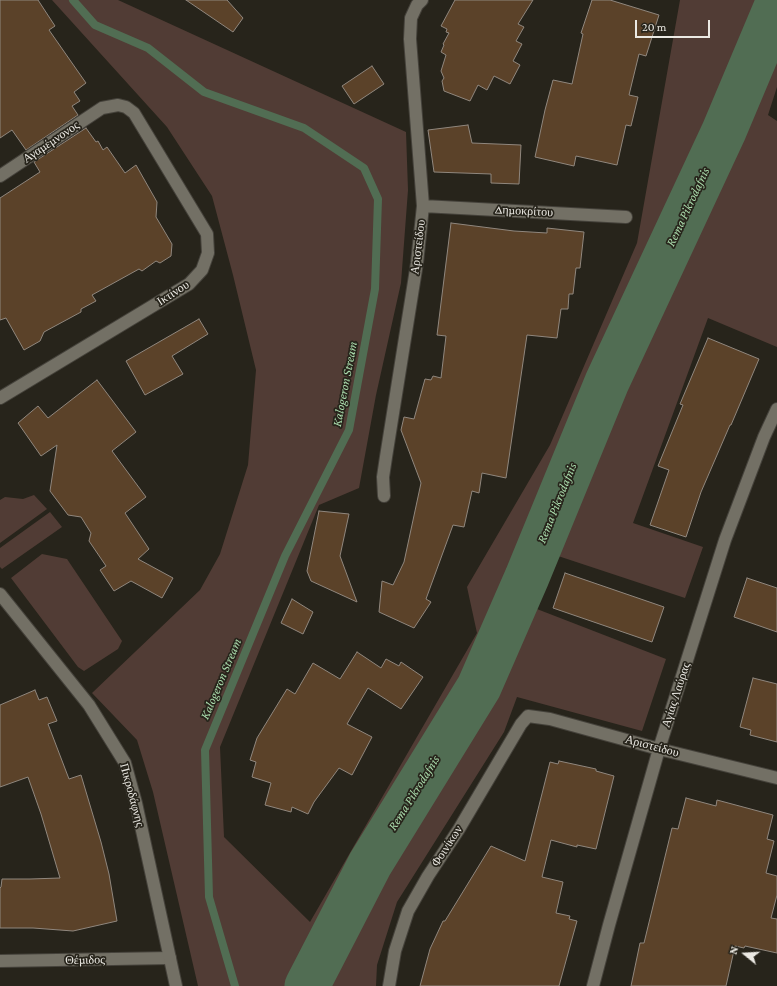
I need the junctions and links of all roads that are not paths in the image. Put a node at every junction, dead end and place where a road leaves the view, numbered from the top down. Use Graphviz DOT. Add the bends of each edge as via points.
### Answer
graph roads {
  1 [pos="422,0"];
  2 [pos="102,108"];
  3 [pos="0,176"];
  4 [pos="423,206"];
  5 [pos="626,217"];
  6 [pos="0,398"];
  7 [pos="777,409"];
  8 [pos="384,496"];
  9 [pos="0,594"];
  10 [pos="528,716"];
  11 [pos="659,748"];
  12 [pos="777,778"];
  13 [pos="170,958"];
  14 [pos="0,961"];
  15 [pos="176,986"];
  16 [pos="389,986"];
  17 [pos="593,986"];
  1 -- 4 [label="street, Αριστείδου" via="411,18 410,39"];
  2 -- 3 [label="street, Αγαμέμνονος"];
  2 -- 6 [label="street, Ικτίνου" via="118,105 134,113 207,234 208,253 202,270 189,284"];
  4 -- 5 [label="street, Δημοκρίτου"];
  4 -- 8 [label="street, Αριστείδου" via="417,263 386,457"];
  7 -- 11 [label="street, Αγίας Λαύρας" via="726,540"];
  9 -- 13 [label="street, Πικροδάφνης" via="89,705 125,763"];
  10 -- 11 [label="street, Αριστείδου" via="550,718"];
  10 -- 16 [label="street, Φοινίκων" via="408,911 395,951"];
  11 -- 12 [label="street, Αριστείδου"];
  11 -- 17 [label="street, Αγίας Λαύρας"];
  13 -- 14 [label="street, Θέμιδος"];
  13 -- 15 [label="street, Πικροδάφνης"];
}
